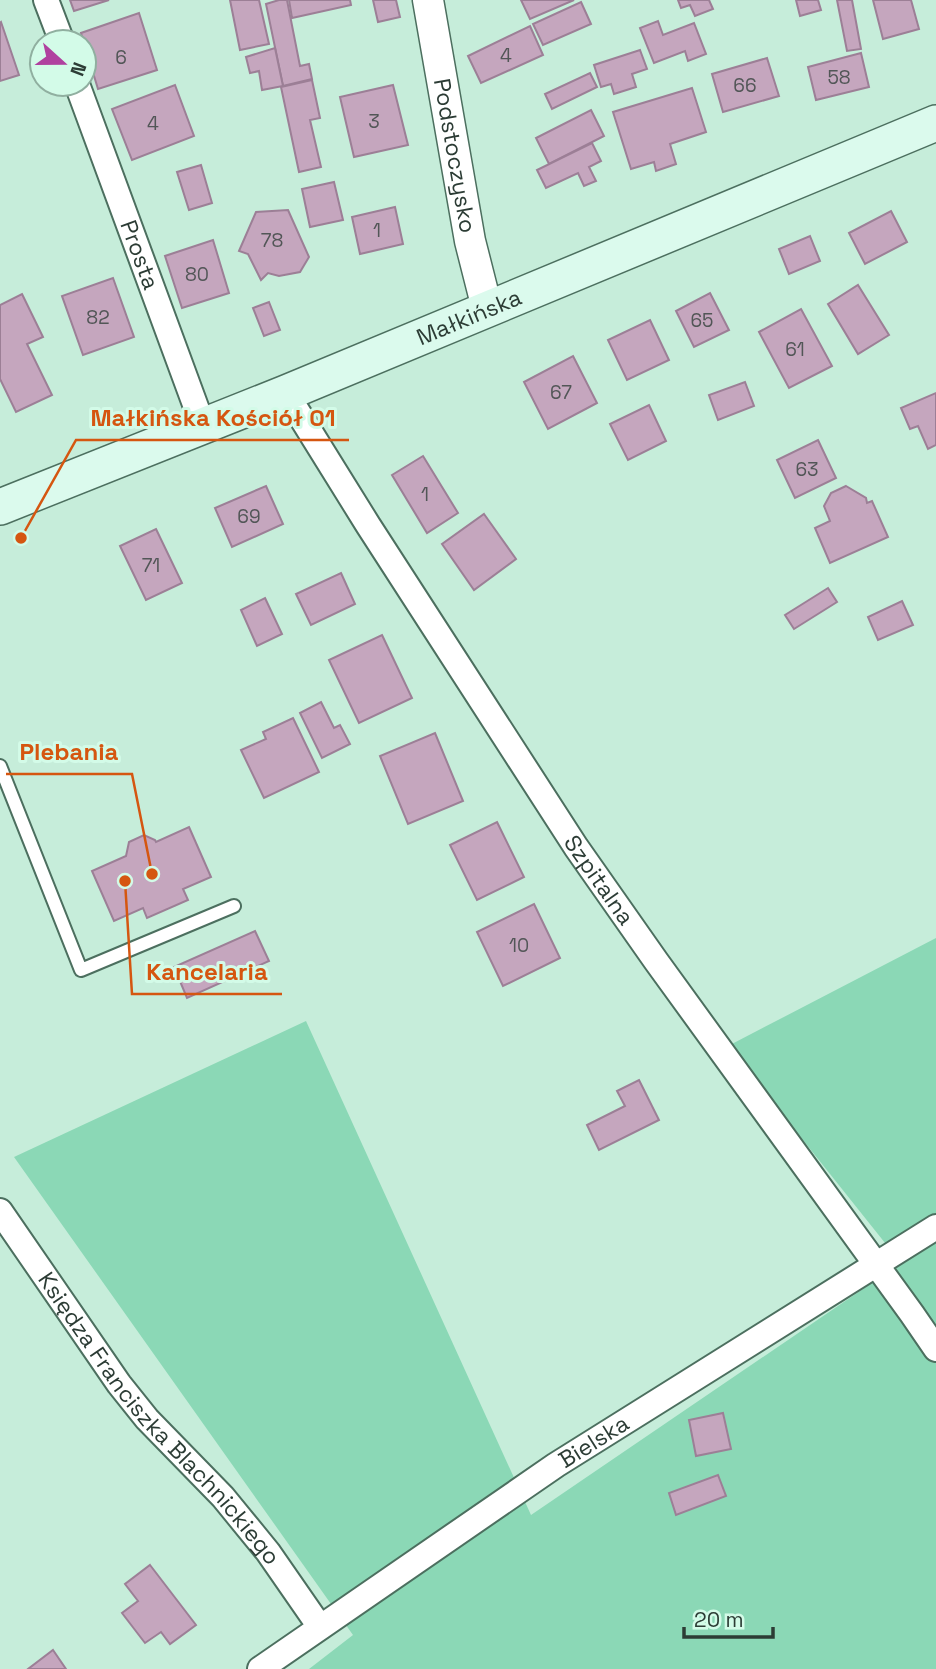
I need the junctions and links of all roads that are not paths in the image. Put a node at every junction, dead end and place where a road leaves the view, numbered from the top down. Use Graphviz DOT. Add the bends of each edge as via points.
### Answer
graph roads {
  1 [pos="46,0"];
  2 [pos="428,0"];
  3 [pos="57,28"];
  4 [pos="82,98"];
  5 [pos="936,123"];
  6 [pos="487,308"];
  7 [pos="286,393"];
  8 [pos="203,426"];
  9 [pos="0,507"];
  10 [pos="0,766"];
  11 [pos="234,906"];
  12 [pos="0,1211"];
  13 [pos="936,1227"];
  14 [pos="877,1265"];
  15 [pos="936,1349"];
  16 [pos="320,1627"];
  17 [pos="260,1669"];
  1 -- 3 [label="street"];
  2 -- 6 [label="street, Podstoczysko" via="470,241"];
  4 -- 8 [label="street, Prosta"];
  5 -- 6 [label="main road, Małkińska"];
  6 -- 7 [label="main road, Małkińska"];
  7 -- 8 [label="main road, Małkińska"];
  7 -- 14 [label="street, Szpitalna" via="576,847"];
  8 -- 9 [label="main road, Małkińska"];
  10 -- 11 [label="lane" via="81,970"];
  12 -- 16 [label="street, Księdza Franciszka Blachnickiego" via="119,1384 223,1497"];
  13 -- 14 [label="street, Bielska"];
  14 -- 15 [label="street, Szpitalna"];
  14 -- 16 [label="street, Bielska" via="556,1465"];
  16 -- 17 [label="street, Bielska"];
}
